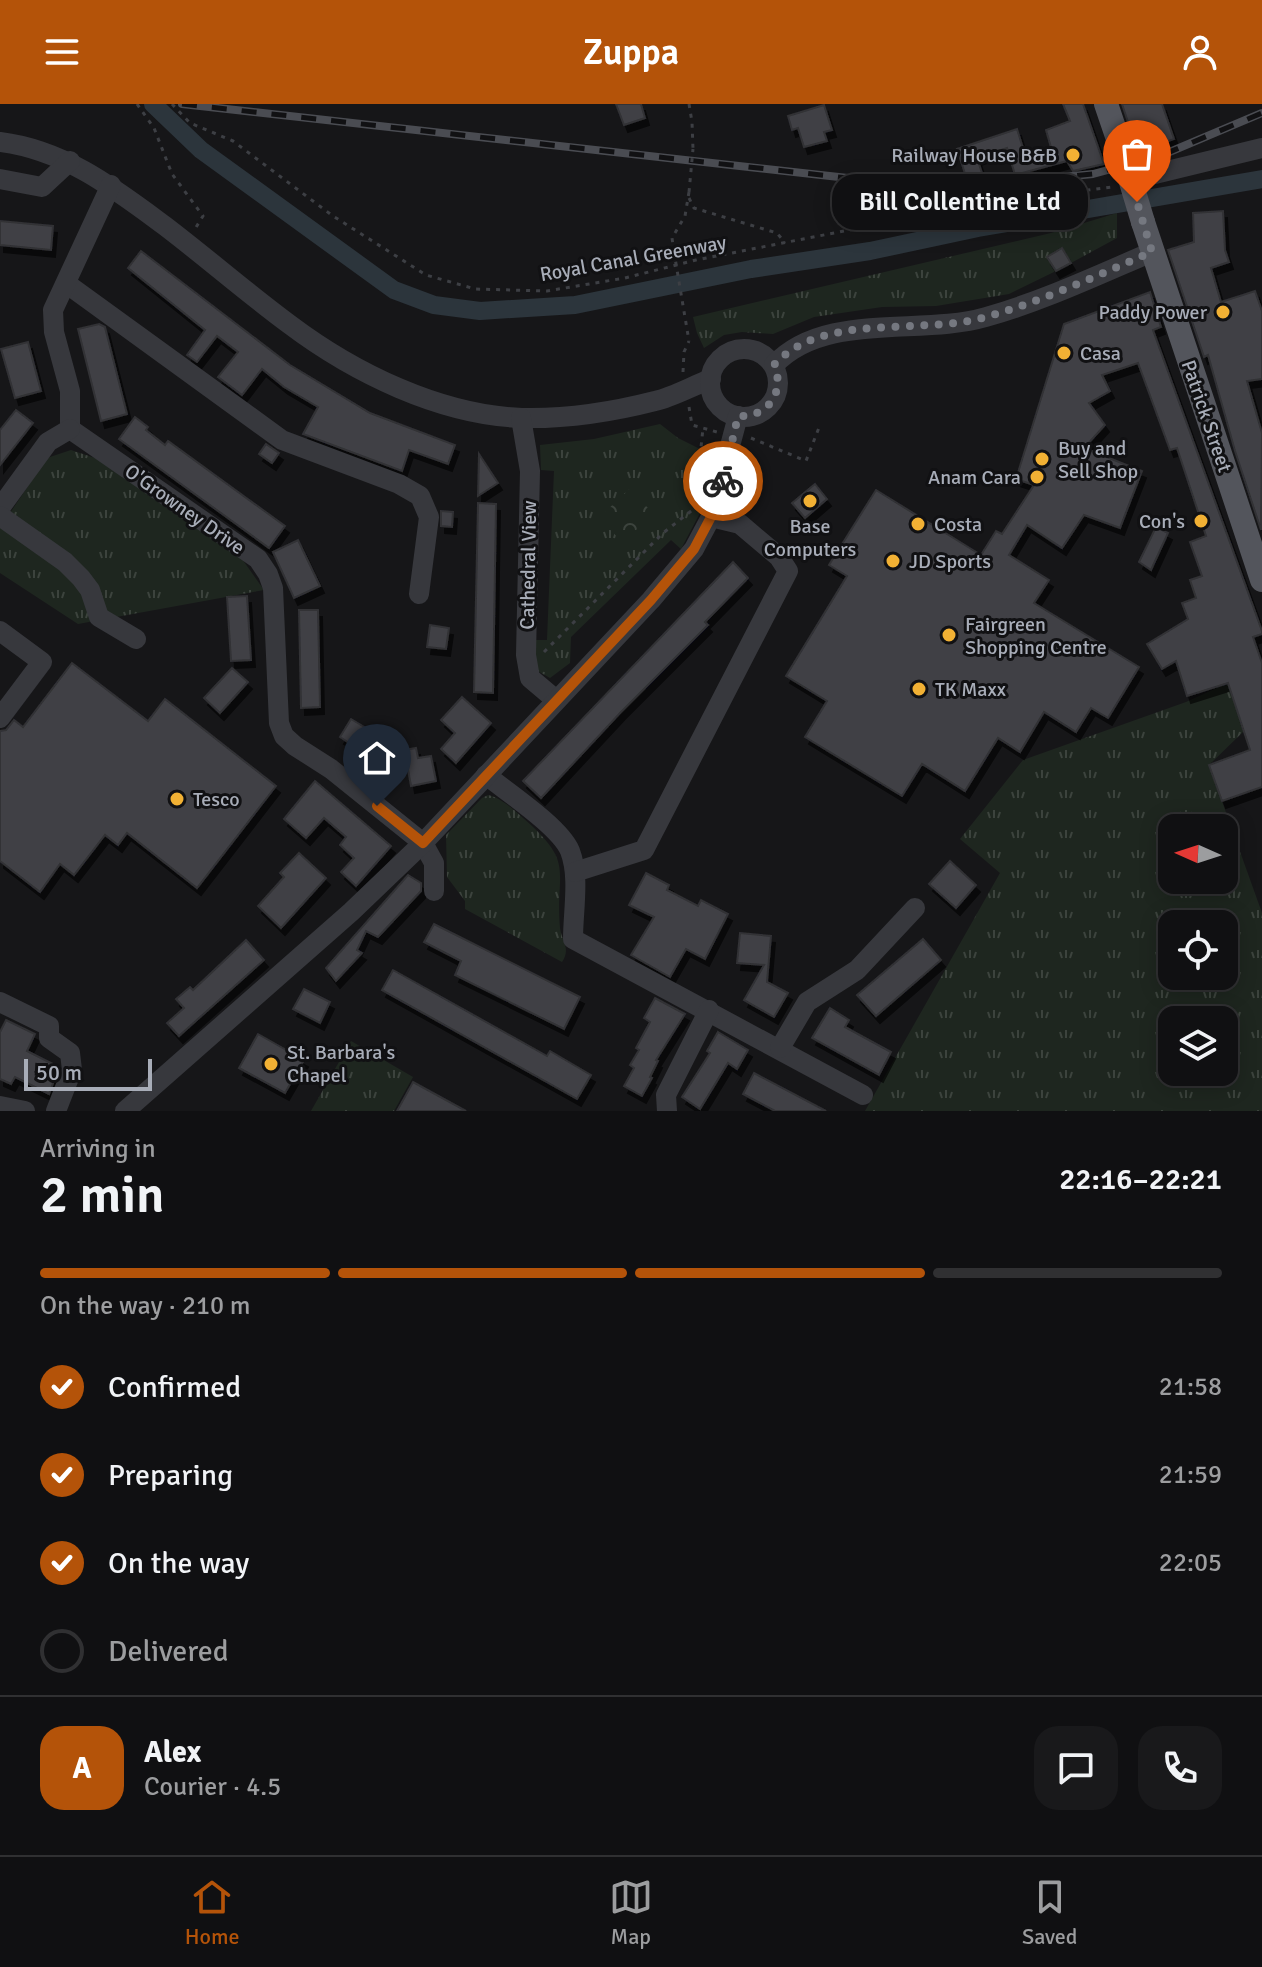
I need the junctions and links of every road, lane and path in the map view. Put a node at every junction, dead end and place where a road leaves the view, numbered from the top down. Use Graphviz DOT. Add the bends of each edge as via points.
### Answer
graph roads {
  1 [pos="137,104"];
  2 [pos="172,104"];
  3 [pos="689,104"];
  4 [pos="1106,104"];
  5 [pos="0,142"];
  6 [pos="1262,148"];
  7 [pos="77,165"];
  8 [pos="1128,171"];
  9 [pos="0,179"];
  10 [pos="111,185"];
  11 [pos="1102,187"];
  12 [pos="689,198"];
  13 [pos="186,242"];
  14 [pos="785,243"];
  15 [pos="1152,252"];
  16 [pos="67,284"];
  17 [pos="689,341"];
  18 [pos="774,365"];
  19 [pos="711,379"];
  20 [pos="738,416"];
  21 [pos="521,418"];
  22 [pos="703,428"];
  23 [pos="70,429"];
  24 [pos="0,508"];
  25 [pos="0,516"];
  26 [pos="711,517"];
  27 [pos="1262,580"];
  28 [pos="419,594"];
  29 [pos="0,631"];
  30 [pos="136,639"];
  31 [pos="528,668"];
  32 [pos="556,700"];
  33 [pos="0,718"];
  34 [pos="486,775"];
  35 [pos="423,843"];
  36 [pos="575,872"];
  37 [pos="434,891"];
  38 [pos="915,908"];
  39 [pos="0,1002"];
  40 [pos="709,1010"];
  41 [pos="780,1048"];
  42 [pos="863,1095"];
  43 [pos="0,1106"];
  44 [pos="25,1111"];
  45 [pos="56,1111"];
  46 [pos="125,1111"];
  47 [pos="667,1111"];
  1 -- 13 [label="path" via="154,128 172,174 203,216"];
  2 -- 14 [label="path, Royal Canal Greenway" via="190,123 233,141 333,216 426,275 475,289 547,291"];
  3 -- 12 [label="path, bridge"];
  4 -- 8 [label="main road, Patrick Street"];
  5 -- 7 [label="street"];
  6 -- 8 [label="street"];
  7 -- 9 [label="street" via="42,187"];
  7 -- 10 [label="street"];
  8 -- 15 [label="main road, Patrick Street, bridge"];
  10 -- 13 [label="street"];
  10 -- 16 [label="street"];
  11 -- 14 [label="path, Royal Canal Greenway" via="987,203"];
  12 -- 14 [label="path" via="694,208 777,233"];
  12 -- 17 [label="path, bridge" via="672,238"];
  13 -- 21 [label="street" via="345,362 401,390 469,410"];
  15 -- 18 [label="street" via="982,319 830,335 787,351"];
  15 -- 27 [label="main road, Patrick Street"];
  16 -- 23 [label="street" via="53,310 70,391"];
  16 -- 28 [label="street" via="282,440 420,496 429,517"];
  18 -- 19 [label="street" via="759,352 738,350 720,359"];
  18 -- 20 [label="street" via="778,385 770,405"];
  19 -- 20 [label="street" via="719,405"];
  19 -- 21 [label="street" via="659,401 605,412"];
  20 -- 26 [label="street"];
  21 -- 31 [label="street, Cathedral View" via="530,471"];
  22 -- 31 [label="path" via="695,508 663,533"];
  23 -- 24 [label="street" via="48,442"];
  23 -- 35 [label="street, O'Growney Drive" via="258,559 273,588 279,723 284,736"];
  25 -- 30 [label="street" via="65,562 90,590 99,617"];
  26 -- 32 [label="street" via="686,560"];
  26 -- 36 [label="street" via="740,524 788,571 644,850"];
  29 -- 33 [label="street" via="42,662"];
  31 -- 32 [label="street" via="530,678"];
  32 -- 34 [label="street"];
  34 -- 35 [label="street"];
  34 -- 36 [label="street" via="549,825 569,848"];
  35 -- 37 [label="street" via="434,863"];
  35 -- 46 [label="street"];
  36 -- 40 [label="street" via="573,939"];
  38 -- 41 [label="street" via="857,970 807,1002"];
  39 -- 45 [label="street" via="49,1026 49,1038 70,1053 72,1070"];
  40 -- 41 [label="street"];
  40 -- 47 [label="street" via="666,1095"];
  41 -- 42 [label="street"];
  43 -- 44 [label="street"];
}
